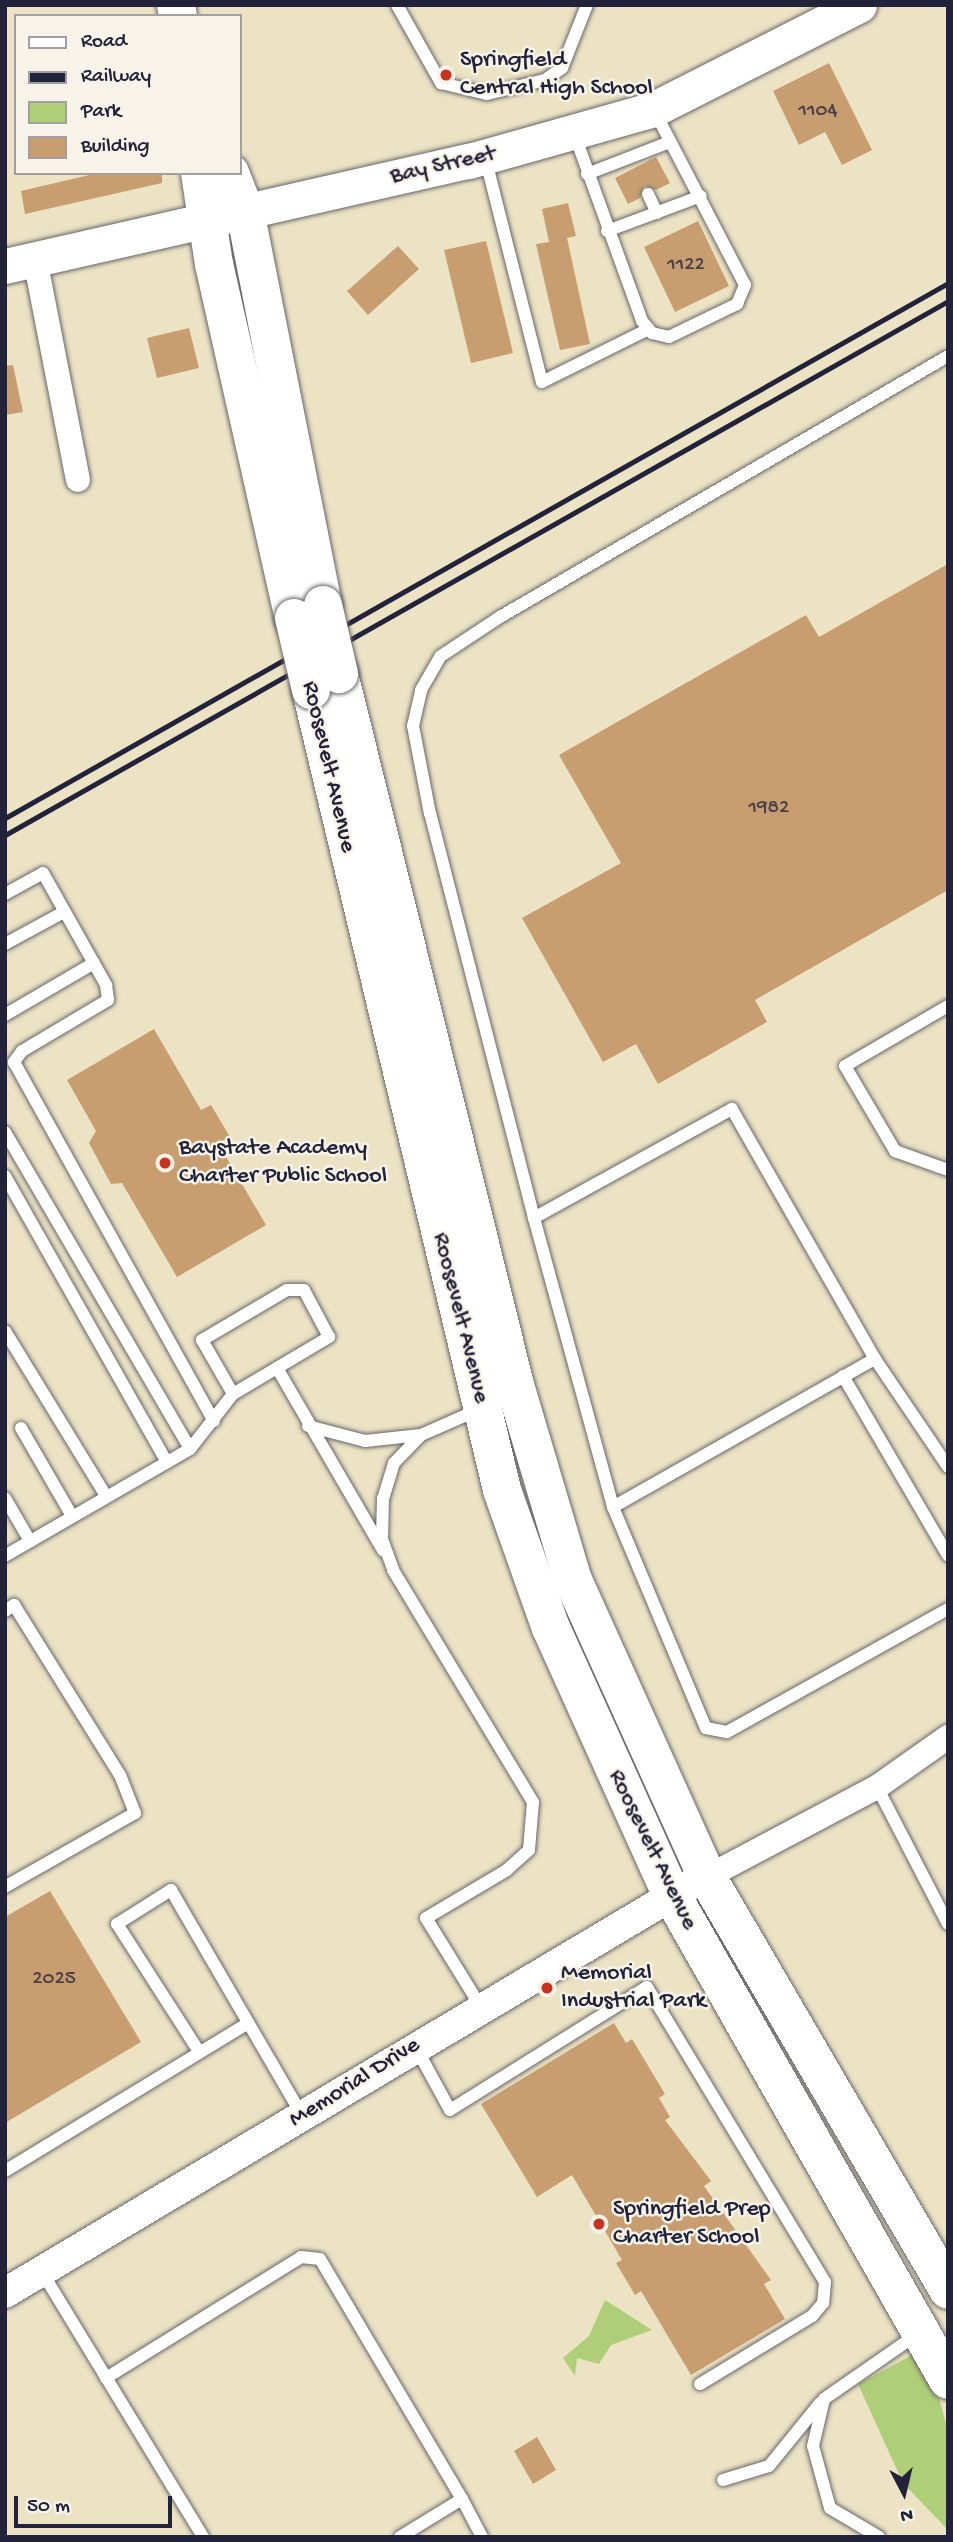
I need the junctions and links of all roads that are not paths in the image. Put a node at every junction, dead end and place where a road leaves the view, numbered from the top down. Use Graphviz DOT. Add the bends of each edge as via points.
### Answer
graph roads {
  1 [pos="397,5"];
  2 [pos="587,5"];
  3 [pos="859,5"];
  4 [pos="654,109"];
  5 [pos="574,133"];
  6 [pos="670,142"];
  7 [pos="485,157"];
  8 [pos="587,174"];
  9 [pos="200,175"];
  10 [pos="231,175"];
  11 [pos="648,194"];
  12 [pos="701,196"];
  13 [pos="245,211"];
  14 [pos="657,213"];
  15 [pos="205,218"];
  16 [pos="607,232"];
  17 [pos="20,263"];
  18 [pos="649,329"];
  19 [pos="948,355"];
  20 [pos="78,480"];
  21 [pos="309,611"];
  22 [pos="325,682"];
  23 [pos="5,894"];
  24 [pos="64,912"];
  25 [pos="5,944"];
  26 [pos="94,963"];
  27 [pos="948,1006"];
  28 [pos="5,1016"];
  29 [pos="5,1132"];
  30 [pos="948,1170"];
  31 [pos="5,1176"];
  32 [pos="534,1218"];
  33 [pos="5,1331"];
  34 [pos="875,1359"];
  35 [pos="277,1368"];
  36 [pos="843,1376"];
  37 [pos="233,1394"];
  38 [pos="481,1409"];
  39 [pos="214,1421"];
  40 [pos="308,1426"];
  41 [pos="21,1427"];
  42 [pos="421,1436"];
  43 [pos="190,1449"];
  44 [pos="167,1462"];
  45 [pos="948,1467"];
  46 [pos="106,1496"];
  47 [pos="5,1498"];
  48 [pos="613,1507"];
  49 [pos="72,1516"];
  50 [pos="30,1541"];
  51 [pos="5,1556"];
  52 [pos="948,1556"];
  53 [pos="390,1562"];
  54 [pos="10,1608"];
  55 [pos="948,1609"];
  56 [pos="948,1737"];
  57 [pos="877,1787"];
  58 [pos="707,1877"];
  59 [pos="5,1887"];
  60 [pos="671,1894"];
  61 [pos="948,1924"];
  62 [pos="481,2007"];
  63 [pos="248,2023"];
  64 [pos="415,2045"];
  65 [pos="198,2050"];
  66 [pos="302,2115"];
  67 [pos="5,2171"];
  68 [pos="42,2272"];
  69 [pos="7,2290"];
  70 [pos="948,2290"];
  71 [pos="935,2324"];
  72 [pos="106,2378"];
  73 [pos="948,2380"];
  74 [pos="700,2384"];
  75 [pos="824,2399"];
  76 [pos="723,2480"];
  77 [pos="462,2499"];
  78 [pos="203,2537"];
  79 [pos="400,2537"];
  80 [pos="482,2537"];
  81 [pos="879,2537"];
  1 -- 2 [label="lane" via="441,83 487,94 545,80 562,68 575,50"];
  3 -- 4 [label="main road, Bay Street"];
  4 -- 5 [label="main road, Bay Street"];
  4 -- 6 [label="lane"];
  5 -- 7 [label="main road, Bay Street"];
  5 -- 8 [label="lane"];
  6 -- 8 [label="lane" via="633,163"];
  6 -- 12 [label="lane"];
  7 -- 13 [label="main road, Bay Street"];
  7 -- 18 [label="lane" via="542,382"];
  8 -- 16 [label="lane"];
  9 -- 15 [label="main road, Roosevelt Avenue"];
  10 -- 13 [label="main road, Roosevelt Avenue"];
  11 -- 14 [label="lane"];
  12 -- 14 [label="lane"];
  12 -- 18 [label="lane" via="745,285 744,296 669,337"];
  13 -- 15 [label="main road, Bay Street"];
  13 -- 21 [label="main road, Roosevelt Avenue"];
  14 -- 16 [label="lane"];
  15 -- 17 [label="main road, Bay Street"];
  15 -- 21 [label="main road, Roosevelt Avenue"];
  16 -- 18 [label="lane"];
  17 -- 20 [label="street"];
  19 -- 32 [label="lane" via="500,617 441,656 421,690 413,726 430,814"];
  21 -- 22 [label="main road, Roosevelt Avenue, bridge"];
  22 -- 38 [label="main road, Roosevelt Avenue"];
  22 -- 58 [label="main road, Roosevelt Avenue" via="540,1478 607,1664"];
  23 -- 24 [label="lane" via="43,873"];
  24 -- 25 [label="lane"];
  24 -- 26 [label="lane"];
  26 -- 28 [label="lane"];
  26 -- 39 [label="lane" via="108,1000 22,1051 14,1062"];
  27 -- 30 [label="lane" via="845,1066 895,1151"];
  29 -- 43 [label="lane"];
  31 -- 44 [label="lane"];
  32 -- 34 [label="lane" via="732,1109"];
  32 -- 48 [label="lane"];
  33 -- 46 [label="lane"];
  34 -- 36 [label="lane"];
  34 -- 45 [label="lane"];
  35 -- 37 [label="lane"];
  35 -- 37 [label="lane" via="329,1337 304,1290 287,1290 202,1340"];
  35 -- 40 [label="lane"];
  36 -- 48 [label="lane"];
  36 -- 52 [label="lane"];
  37 -- 39 [label="lane"];
  38 -- 42 [label="lane"];
  38 -- 60 [label="main road, Roosevelt Avenue" via="502,1490 551,1628"];
  39 -- 43 [label="lane"];
  40 -- 42 [label="lane" via="365,1441"];
  40 -- 53 [label="lane"];
  41 -- 49 [label="lane"];
  42 -- 53 [label="lane" via="394,1463 383,1498 383,1539"];
  43 -- 44 [label="lane"];
  44 -- 46 [label="lane"];
  46 -- 49 [label="lane"];
  47 -- 50 [label="lane"];
  48 -- 55 [label="lane" via="706,1728 727,1732"];
  49 -- 50 [label="lane"];
  50 -- 51 [label="lane"];
  53 -- 62 [label="lane" via="533,1802 529,1850 507,1870 426,1918"];
  54 -- 59 [label="lane" via="120,1774 135,1813"];
  56 -- 57 [label="street"];
  57 -- 58 [label="street"];
  57 -- 61 [label="lane"];
  58 -- 60 [label="street, Memorial Drive"];
  58 -- 70 [label="main road, Roosevelt Avenue"];
  60 -- 62 [label="street, Memorial Drive"];
  60 -- 71 [label="main road, Roosevelt Avenue"];
  62 -- 64 [label="street, Memorial Drive"];
  63 -- 65 [label="lane"];
  63 -- 65 [label="lane" via="171,1890 117,1924"];
  63 -- 66 [label="lane"];
  64 -- 66 [label="street, Memorial Drive"];
  64 -- 74 [label="lane" via="450,2110 647,1987 825,2282 823,2303 812,2316"];
  65 -- 67 [label="lane"];
  66 -- 68 [label="street, Memorial Drive"];
  68 -- 69 [label="street, Memorial Drive"];
  68 -- 72 [label="lane"];
  71 -- 73 [label="main road, Roosevelt Avenue"];
  71 -- 75 [label="lane"];
  72 -- 77 [label="lane" via="301,2257 320,2259"];
  72 -- 78 [label="lane"];
  75 -- 76 [label="lane" via="769,2466"];
  75 -- 81 [label="lane" via="813,2446 830,2508"];
  77 -- 79 [label="lane"];
  77 -- 80 [label="lane"];
}
